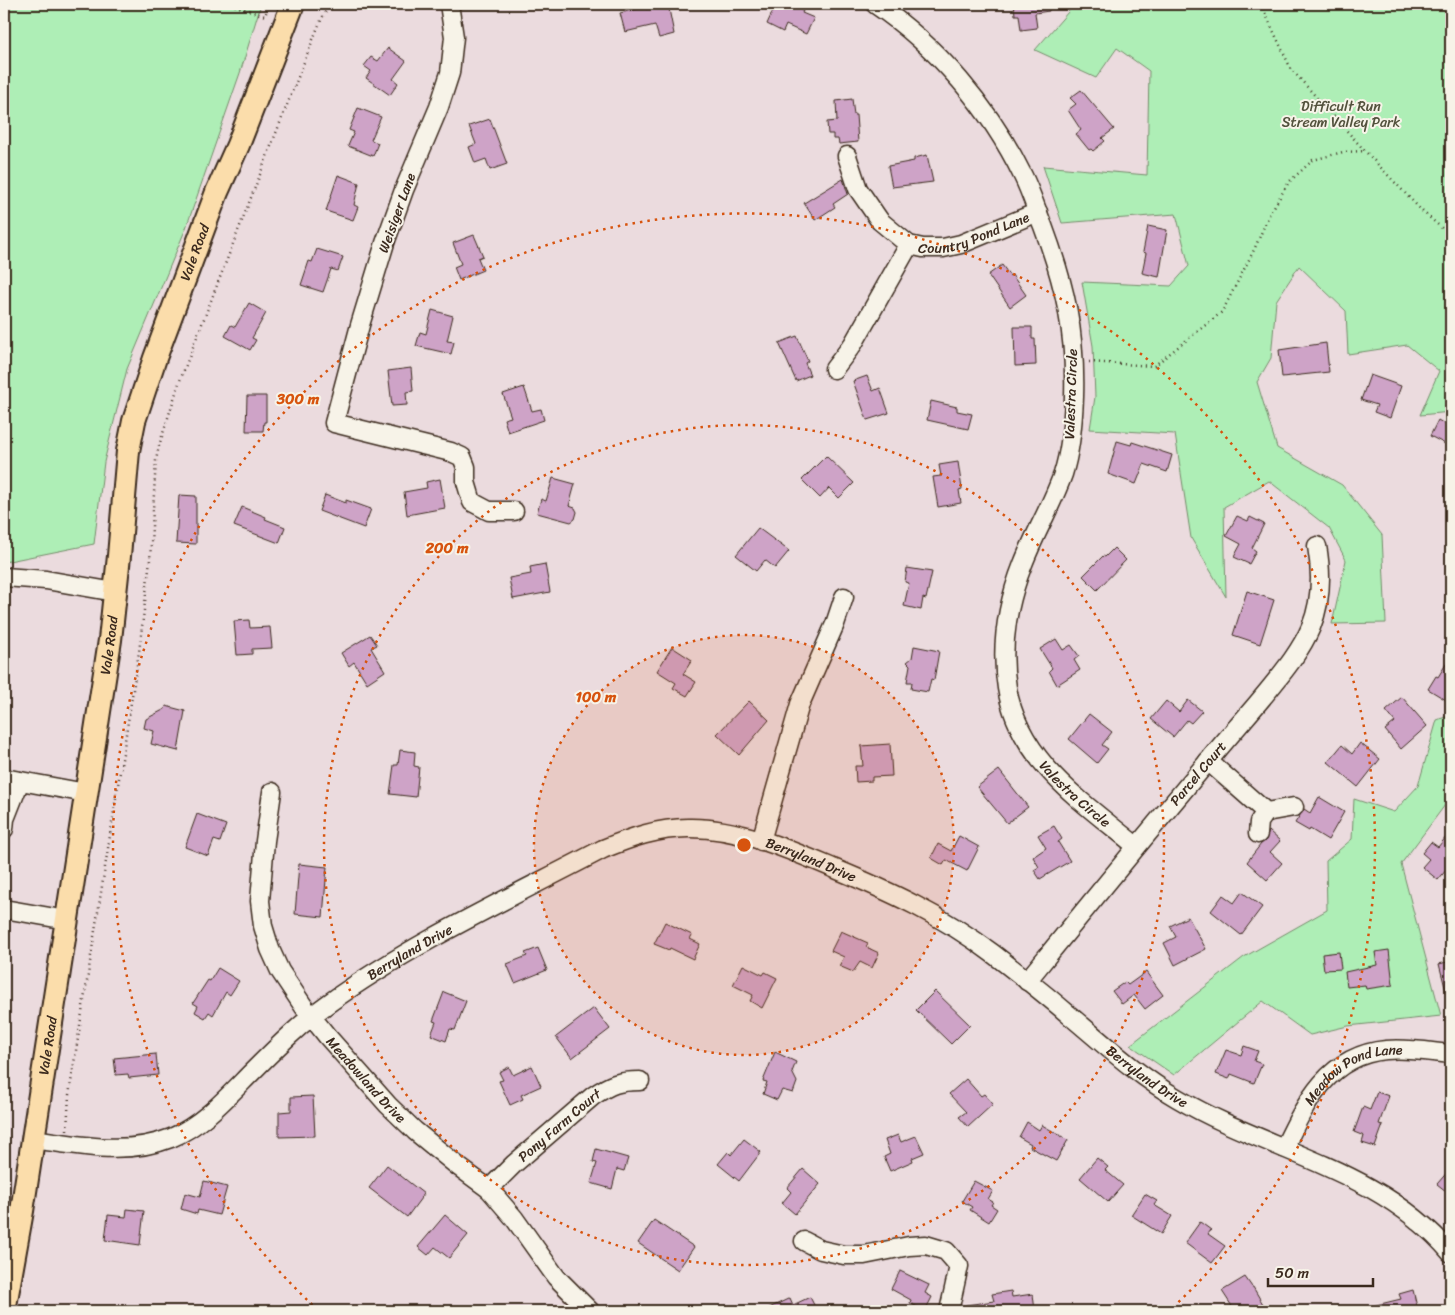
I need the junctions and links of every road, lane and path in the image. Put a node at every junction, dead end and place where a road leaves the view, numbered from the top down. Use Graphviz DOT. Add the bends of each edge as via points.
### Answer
graph roads {
  1 [pos="230,4"];
  2 [pos="269,4"];
  3 [pos="293,4"];
  4 [pos="329,4"];
  5 [pos="449,4"];
  6 [pos="875,4"];
  7 [pos="1261,4"];
  8 [pos="1365,151"];
  9 [pos="847,156"];
  10 [pos="1038,212"];
  11 [pos="1451,236"];
  12 [pos="909,245"];
  13 [pos="1074,362"];
  14 [pos="834,369"];
  15 [pos="514,511"];
  16 [pos="1317,546"];
  17 [pos="4,577"];
  18 [pos="115,592"];
  19 [pos="844,597"];
  20 [pos="1208,761"];
  21 [pos="12,780"];
  22 [pos="272,792"];
  23 [pos="86,793"];
  24 [pos="1294,807"];
  25 [pos="1266,812"];
  26 [pos="4,823"];
  27 [pos="1258,834"];
  28 [pos="761,842"];
  29 [pos="1136,846"];
  30 [pos="4,909"];
  31 [pos="67,920"];
  32 [pos="1027,981"];
  33 [pos="312,1017"];
  34 [pos="1451,1054"];
  35 [pos="640,1081"];
  36 [pos="33,1139"];
  37 [pos="66,1143"];
  38 [pos="1284,1148"];
  39 [pos="489,1189"];
  40 [pos="804,1241"];
  41 [pos="1451,1253"];
  42 [pos="4,1311"];
  43 [pos="590,1311"];
  44 [pos="949,1311"];
  1 -- 2 [label="path" via="265,16"];
  3 -- 18 [label="main road, Vale Road" via="217,192 134,420 128,451"];
  4 -- 37 [label="path" via="179,383 159,446 139,652 69,1095"];
  5 -- 15 [label="street, Weisiger Lane" via="454,37 450,73 385,243 334,423 462,457 472,502 489,511"];
  6 -- 10 [label="street, Valestra Circle" via="920,38 974,97 1024,176"];
  7 -- 8 [label="path" via="1291,69"];
  8 -- 11 [label="path" via="1423,212"];
  8 -- 13 [label="path" via="1343,152 1313,160 1289,182 1269,215 1222,312 1154,366"];
  9 -- 12 [label="street" via="858,189 880,221"];
  10 -- 12 [label="street, Country Pond Lane" via="960,244 943,248"];
  10 -- 13 [label="street, Valestra Circle" via="1067,303"];
  12 -- 14 [label="street" via="853,344"];
  13 -- 29 [label="street, Valestra Circle" via="1073,421 1063,474 1023,564 1008,614 1005,635 1007,689 1020,730 1047,770"];
  16 -- 20 [label="street, Parcel Court" via="1321,589 1317,609 1301,647 1280,677"];
  17 -- 18 [label="street" via="46,580"];
  18 -- 23 [label="main road, Vale Road"];
  19 -- 28 [label="street" via="800,704"];
  20 -- 25 [label="street"];
  20 -- 29 [label="street, Parcel Court"];
  21 -- 23 [label="street"];
  21 -- 26 [label="street"];
  22 -- 33 [label="street, Meadowland Drive" via="260,889 263,926 280,971"];
  23 -- 31 [label="main road, Vale Road"];
  24 -- 25 [label="street"];
  25 -- 27 [label="street" via="1259,822"];
  28 -- 32 [label="street, Berryland Drive" via="795,852 916,905 991,952"];
  28 -- 33 [label="street, Berryland Drive" via="727,831 688,828 626,840 426,941"];
  29 -- 32 [label="street, Parcel Court"];
  30 -- 31 [label="street"];
  31 -- 36 [label="main road, Vale Road"];
  32 -- 38 [label="street, Berryland Drive" via="1123,1062 1175,1098"];
  33 -- 37 [label="street, Berryland Drive" via="210,1114 192,1127 151,1144 129,1148"];
  33 -- 39 [label="street, Meadowland Drive" via="388,1105 415,1131"];
  34 -- 38 [label="street, Meadow Pond Lane" via="1385,1050 1346,1063 1315,1090"];
  35 -- 39 [label="street, Pony Farm Court" via="623,1081 593,1096"];
  36 -- 37 [label="street, Berryland Drive"];
  36 -- 42 [label="main road, Vale Road"];
  38 -- 41 [label="street, Berryland Drive" via="1372,1189 1422,1224"];
  39 -- 43 [label="street, Meadowland Drive" via="556,1277"];
  40 -- 44 [label="street" via="821,1250 844,1255 864,1256 909,1246 946,1251 959,1266"];
}
